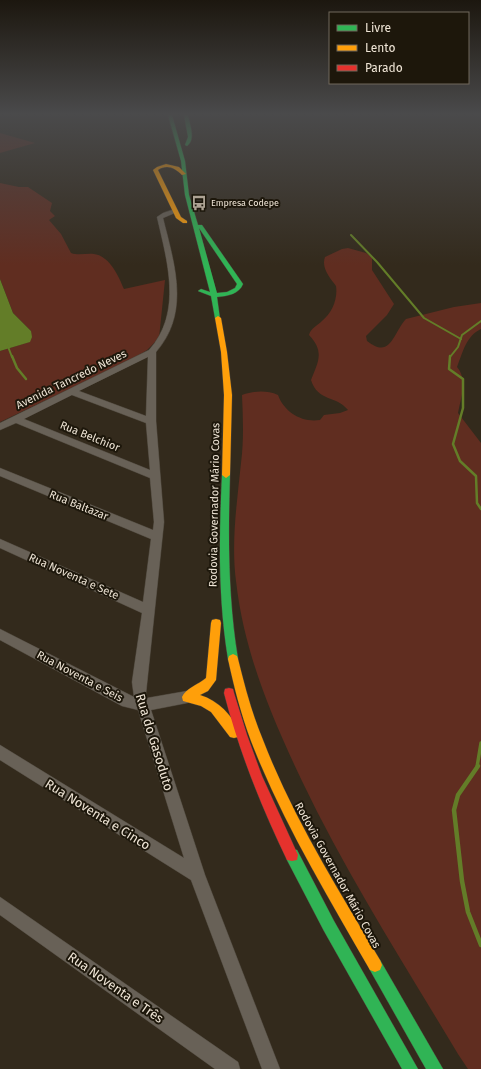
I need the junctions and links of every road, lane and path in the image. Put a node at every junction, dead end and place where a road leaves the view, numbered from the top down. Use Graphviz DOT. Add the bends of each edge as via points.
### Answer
graph roads {
  1 [pos="164,165"];
  2 [pos="173,165"];
  3 [pos="175,165"];
  4 [pos="183,165"];
  5 [pos="184,174"];
  6 [pos="175,211"];
  7 [pos="188,224"];
  8 [pos="214,295"];
  9 [pos="202,303"];
  10 [pos="152,352"];
  11 [pos="72,392"];
  12 [pos="16,419"];
  13 [pos="151,421"];
  14 [pos="0,426"];
  15 [pos="0,472"];
  16 [pos="156,476"];
  17 [pos="158,537"];
  18 [pos="0,543"];
  19 [pos="148,610"];
  20 [pos="0,634"];
  21 [pos="222,663"];
  22 [pos="226,684"];
  23 [pos="187,697"];
  24 [pos="142,705"];
  25 [pos="245,751"];
  26 [pos="0,752"];
  27 [pos="197,875"];
  28 [pos="0,905"];
  29 [pos="231,1069"];
  30 [pos="271,1069"];
  31 [pos="410,1069"];
  32 [pos="435,1069"];
  1 -- 6 [label="main road" via="155,170"];
  2 -- 7 [label="main road, Rodovia Governador Mário Covas"];
  3 -- 5 [label="main road"];
  4 -- 5 [label="main road, Rodovia Governador Mário Covas"];
  5 -- 7 [label="main road, Rodovia Governador Mário Covas"];
  6 -- 7 [label="main road" via="179,218"];
  6 -- 10 [label="street" via="160,217 173,282 170,316 164,335"];
  7 -- 8 [label="main road, Rodovia Governador Mário Covas"];
  7 -- 8 [label="main road" via="204,231 240,284 233,292"];
  8 -- 9 [label="main road" via="198,285"];
  8 -- 32 [label="main road, Rodovia Governador Mário Covas" via="224,352 228,395 223,572 227,629 237,680 261,750 291,819"];
  10 -- 11 [label="street, Avenida Tancredo Neves"];
  10 -- 13 [label="street, Rua do Gasoduto"];
  11 -- 12 [label="street, Avenida Tancredo Neves"];
  11 -- 13 [label="street"];
  12 -- 14 [label="street, Avenida Tancredo Neves"];
  12 -- 16 [label="street, Rua Belchior"];
  13 -- 16 [label="street, Rua do Gasoduto"];
  15 -- 17 [label="street, Rua Baltazar"];
  16 -- 17 [label="street, Rua do Gasoduto"];
  17 -- 19 [label="street, Rua do Gasoduto"];
  18 -- 19 [label="street, Rua Noventa e Sete"];
  19 -- 24 [label="street, Rua do Gasoduto" via="139,682"];
  20 -- 24 [label="street, Rua Noventa e Seis" via="127,702"];
  21 -- 23 [label="main road" via="215,619 211,680"];
  22 -- 25 [label="main road"];
  23 -- 24 [label="street, Rua Noventa e Seis"];
  23 -- 25 [label="main road" via="202,698 214,705"];
  24 -- 27 [label="street, Rua do Gasoduto"];
  25 -- 31 [label="main road" via="288,850"];
  26 -- 27 [label="street, Rua Noventa e Cinco"];
  27 -- 30 [label="street, Rua do Gasoduto"];
  28 -- 29 [label="street, Rua Noventa e Três"];
}
